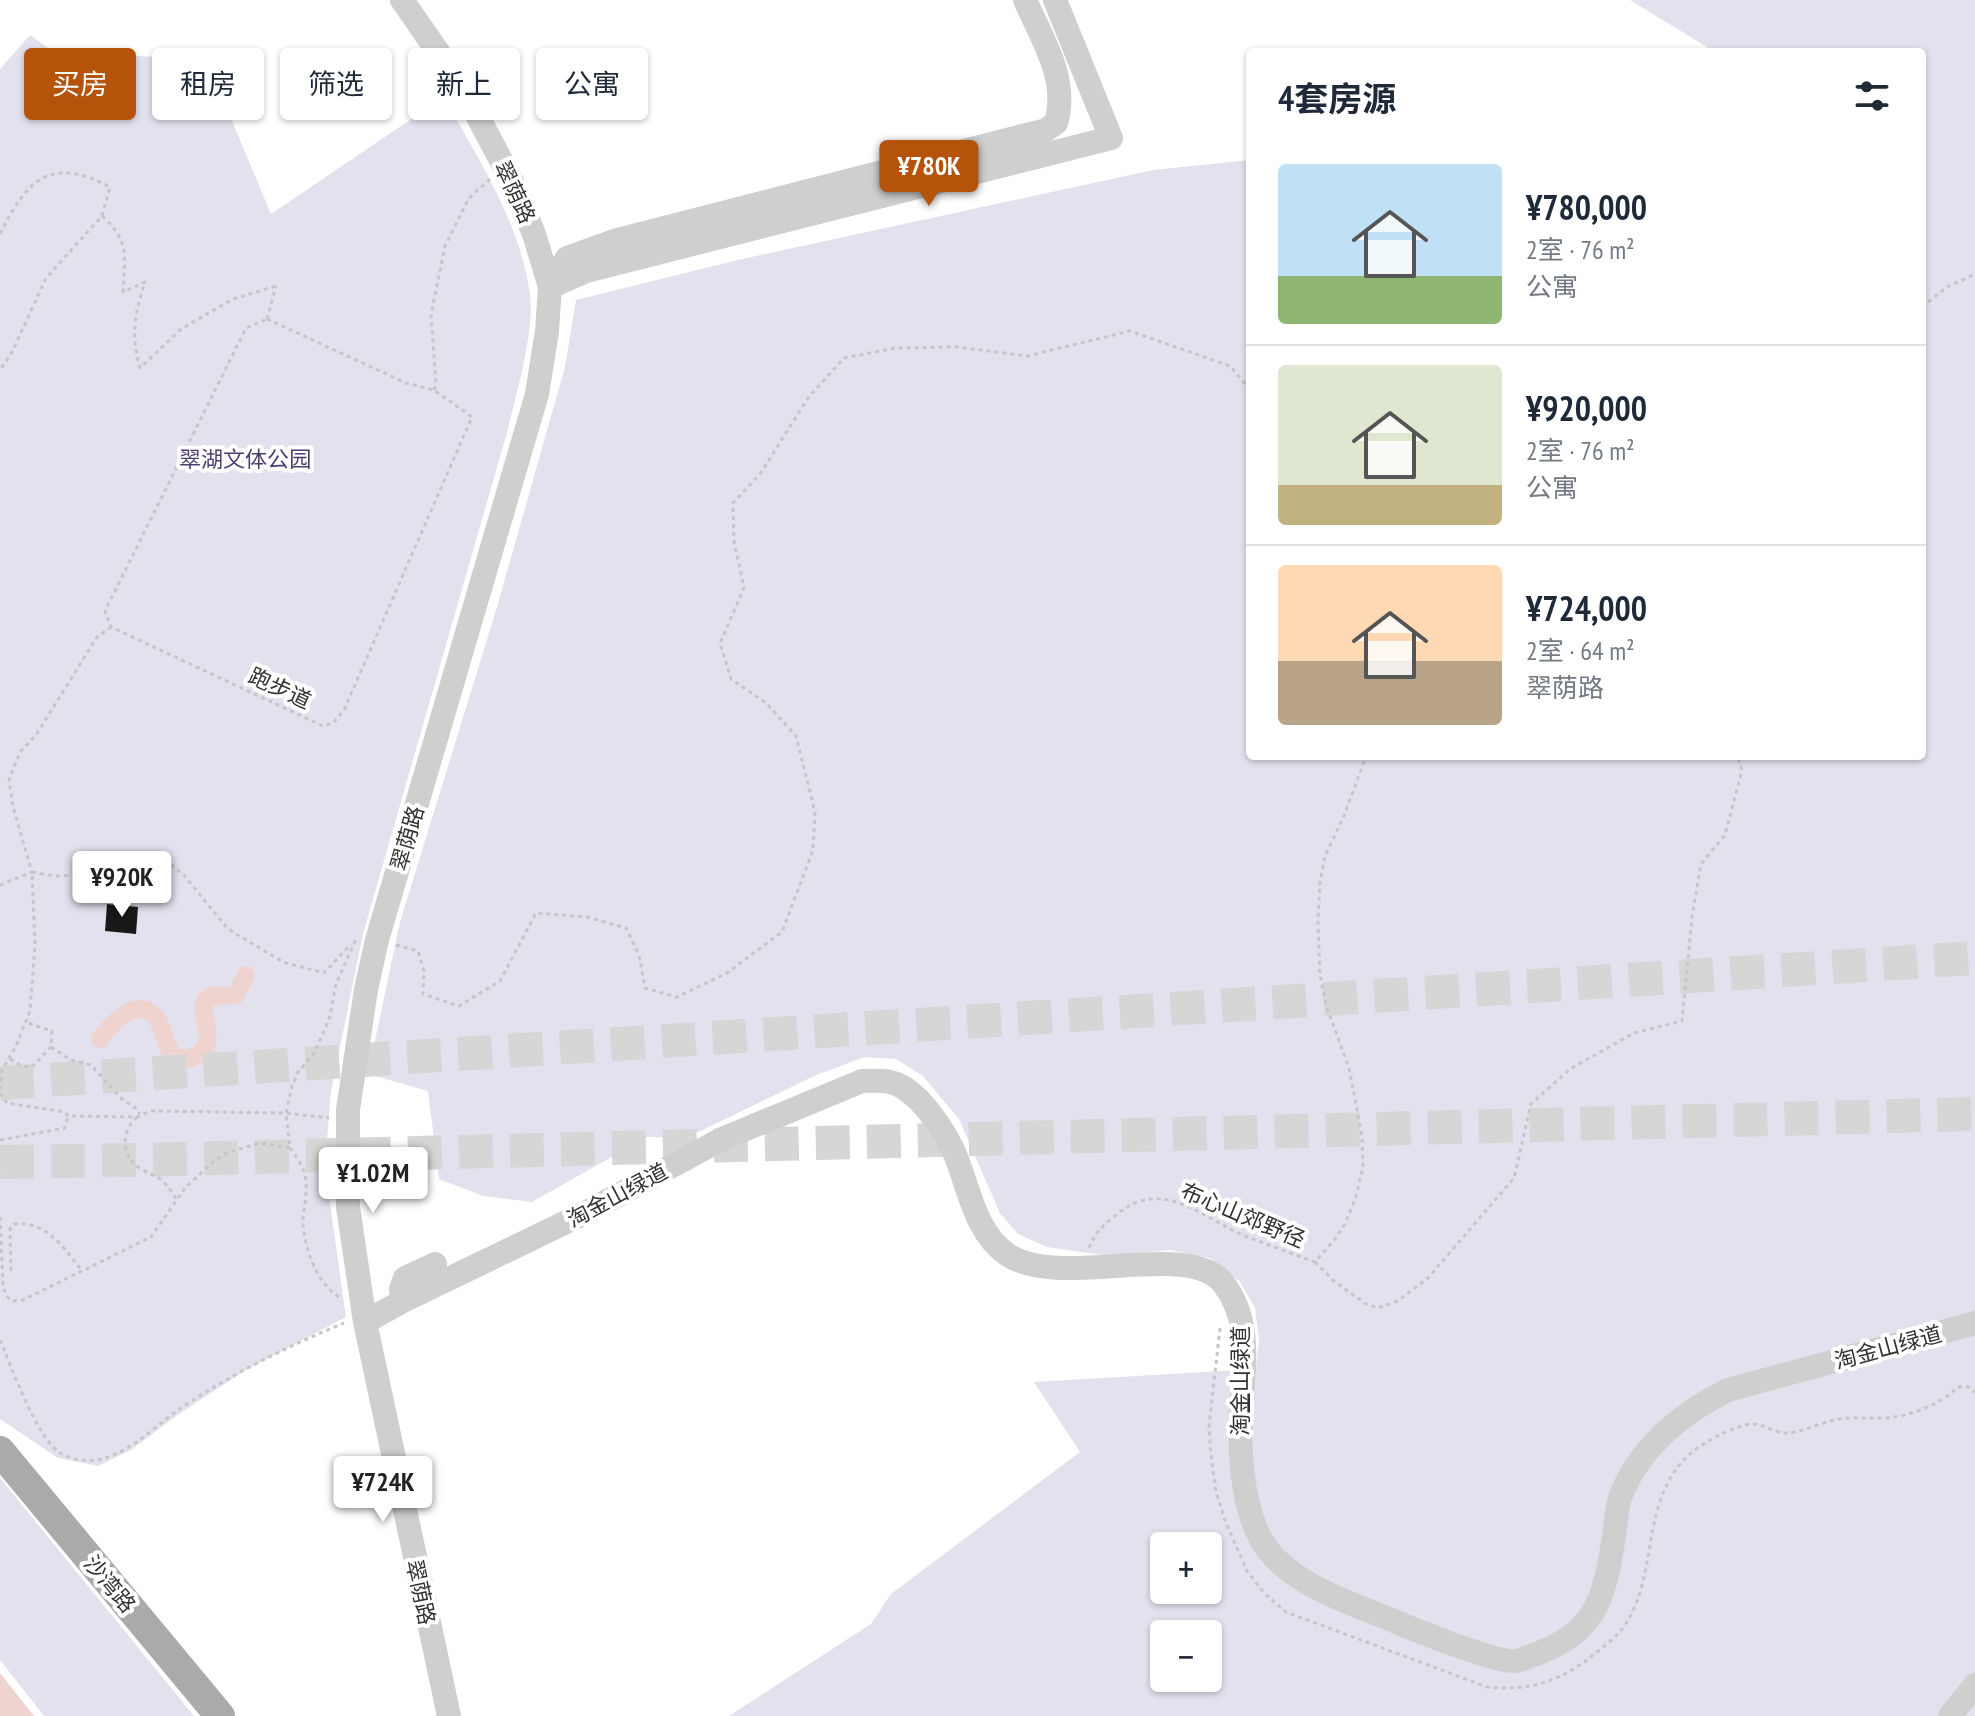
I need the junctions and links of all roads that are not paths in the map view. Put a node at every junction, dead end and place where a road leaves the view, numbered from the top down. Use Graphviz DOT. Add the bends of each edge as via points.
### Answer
graph roads {
  1 [pos="402,0"];
  2 [pos="1025,0"];
  3 [pos="1055,0"];
  4 [pos="550,287"];
  5 [pos="435,1264"];
  6 [pos="403,1301"];
  7 [pos="358,1321"];
  8 [pos="1975,1323"];
  9 [pos="0,1451"];
  10 [pos="1975,1685"];
  11 [pos="220,1716"];
  12 [pos="449,1716"];
  13 [pos="1950,1716"];
  1 -- 4 [label="street, 翠荫路" via="461,85 511,179"];
  2 -- 4 [label="street" via="1060,85 1056,123 1046,130 617,240 567,258"];
  3 -- 4 [label="street" via="1111,138 586,271"];
  4 -- 7 [label="street, 翠荫路" via="537,394 366,989 348,1110 346,1169"];
  5 -- 6 [label="street" via="405,1278"];
  6 -- 7 [label="street, 淘金山绿道"];
  6 -- 8 [label="street, 淘金山绿道" via="576,1218 722,1139 862,1081 900,1085 942,1129 981,1224 994,1245 1012,1258 1063,1268 1189,1266 1220,1279 1243,1324 1242,1465 1248,1503 1272,1556 1324,1592 1428,1635 1514,1662 1549,1649 1585,1625 1606,1582 1619,1499 1634,1468 1703,1403 1728,1390"];
  7 -- 12 [label="street, 翠荫路"];
  9 -- 11 [label="main road, 沙湾路"];
  10 -- 13 [label="street"];
}
